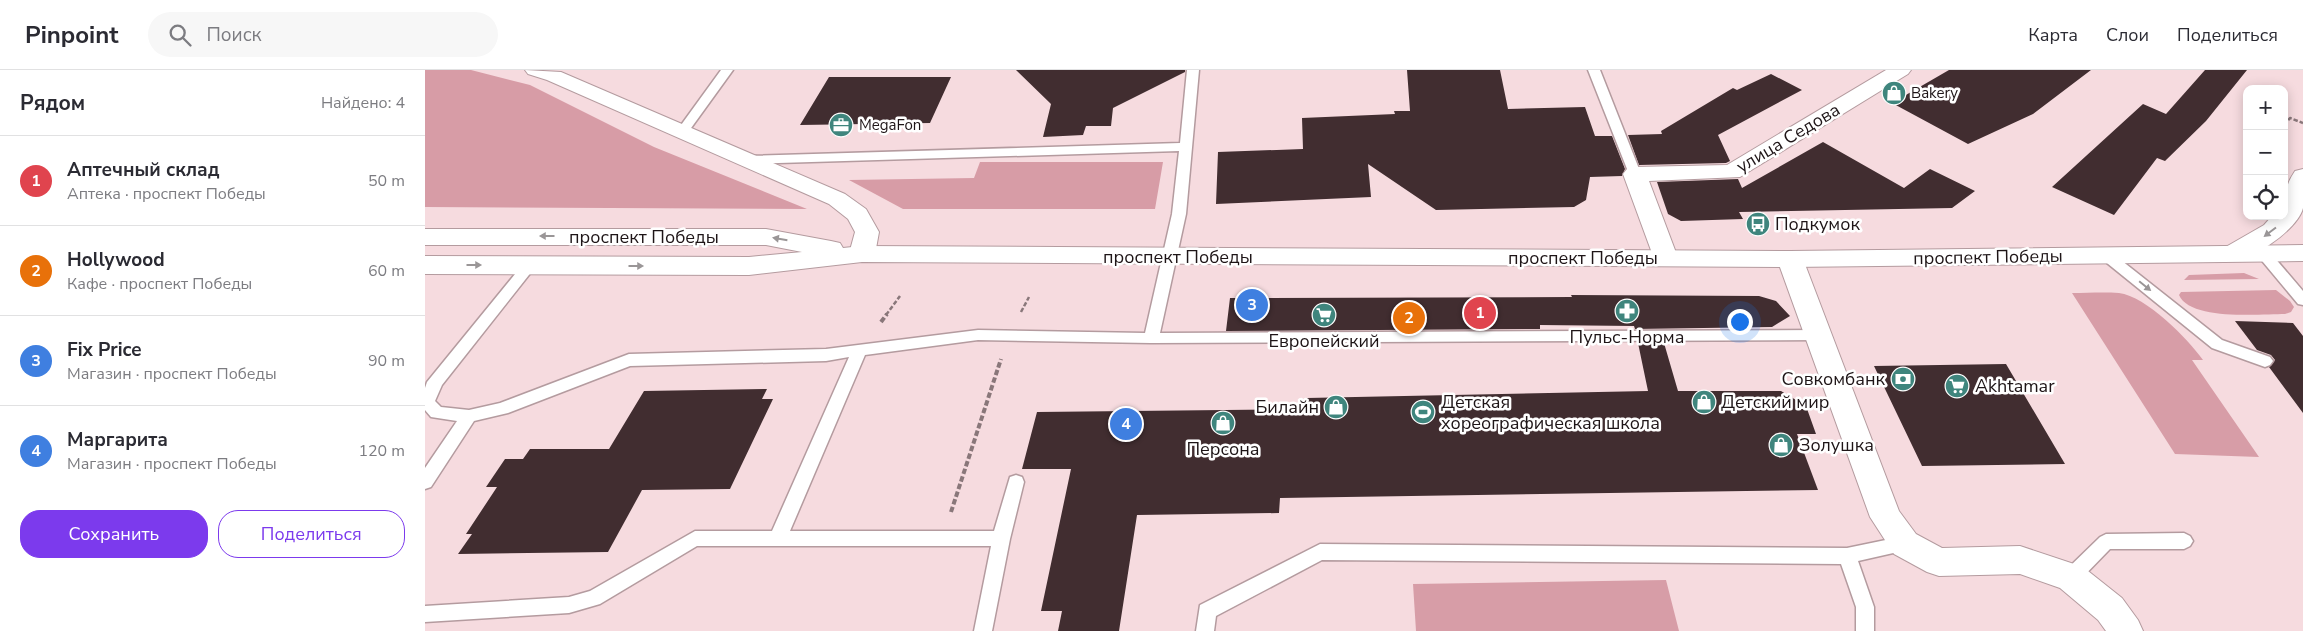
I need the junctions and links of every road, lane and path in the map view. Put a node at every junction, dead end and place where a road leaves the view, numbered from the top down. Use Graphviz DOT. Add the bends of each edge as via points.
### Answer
graph roads {
  1 [pos="535,70"];
  2 [pos="727,70"];
  3 [pos="1193,70"];
  4 [pos="1594,70"];
  5 [pos="1901,70"];
  6 [pos="2288,120"];
  7 [pos="2303,123"];
  8 [pos="682,132"];
  9 [pos="1185,147"];
  10 [pos="748,160"];
  11 [pos="1635,174"];
  12 [pos="2303,176"];
  13 [pos="425,236"];
  14 [pos="2303,252"];
  15 [pos="2263,253"];
  16 [pos="862,254"];
  17 [pos="2233,254"];
  18 [pos="2107,256"];
  19 [pos="1169,257"];
  20 [pos="1665,258"];
  21 [pos="1791,259"];
  22 [pos="425,265"];
  23 [pos="529,266"];
  24 [pos="1029,297"];
  25 [pos="2303,300"];
  26 [pos="1819,335"];
  27 [pos="1009,336"];
  28 [pos="1151,338"];
  29 [pos="860,350"];
  30 [pos="2265,361"];
  31 [pos="469,416"];
  32 [pos="425,482"];
  33 [pos="1016,482"];
  34 [pos="778,538"];
  35 [pos="943,538"];
  36 [pos="1001,540"];
  37 [pos="2184,541"];
  38 [pos="1905,544"];
  39 [pos="1847,556"];
  40 [pos="2071,577"];
  41 [pos="425,614"];
  42 [pos="983,631"];
  43 [pos="1205,631"];
  44 [pos="1865,631"];
  45 [pos="2126,631"];
  1 -- 8 [label="main road"];
  2 -- 8 [label="lane"];
  3 -- 9 [label="lane"];
  4 -- 11 [label="lane"];
  5 -- 11 [label="main road, улица Седова" via="1732,172"];
  6 -- 7 [label="path" via="2290,118"];
  8 -- 10 [label="main road"];
  9 -- 10 [label="lane"];
  9 -- 19 [label="lane" via="1179,214"];
  10 -- 16 [label="main road" via="837,199 857,214 867,232"];
  11 -- 20 [label="main road"];
  12 -- 17 [label="main road, one-way" via="2290,210 2273,231"];
  16 -- 13 [label="main road, проспект Победы, one-way" via="765,237"];
  14 -- 15 [label="main road, проспект Победы"];
  15 -- 17 [label="main road, проспект Победы"];
  15 -- 25 [label="lane"];
  16 -- 19 [label="main road, проспект Победы"];
  23 -- 16 [label="main road, проспект Победы, one-way" via="749,266"];
  17 -- 18 [label="main road, проспект Победы"];
  18 -- 21 [label="main road, проспект Победы"];
  18 -- 30 [label="lane, one-way" via="2217,344"];
  19 -- 20 [label="main road, проспект Победы"];
  19 -- 28 [label="lane"];
  20 -- 21 [label="main road, проспект Победы"];
  21 -- 26 [label="main road"];
  22 -- 23 [label="main road, проспект Победы, one-way"];
  23 -- 31 [label="lane" via="435,382 427,402 437,413"];
  24 -- 27 [label="path"];
  26 -- 28 [label="lane"];
  26 -- 38 [label="main road" via="1885,517"];
  27 -- 28 [label="lane"];
  27 -- 29 [label="lane" via="978,335"];
  27 -- 35 [label="path"];
  29 -- 31 [label="lane" via="826,355 629,360 502,409"];
  29 -- 34 [label="lane"];
  31 -- 32 [label="lane"];
  33 -- 36 [label="lane"];
  34 -- 35 [label="lane"];
  34 -- 41 [label="lane" via="695,539 594,598 569,605"];
  35 -- 36 [label="lane"];
  36 -- 42 [label="lane"];
  37 -- 40 [label="lane" via="2106,542"];
  38 -- 39 [label="lane"];
  38 -- 40 [label="main road" via="1939,562 2021,560"];
  39 -- 43 [label="lane" via="1320,552 1207,611"];
  39 -- 44 [label="lane" via="1865,607"];
  40 -- 45 [label="main road" via="2110,609"];
}
